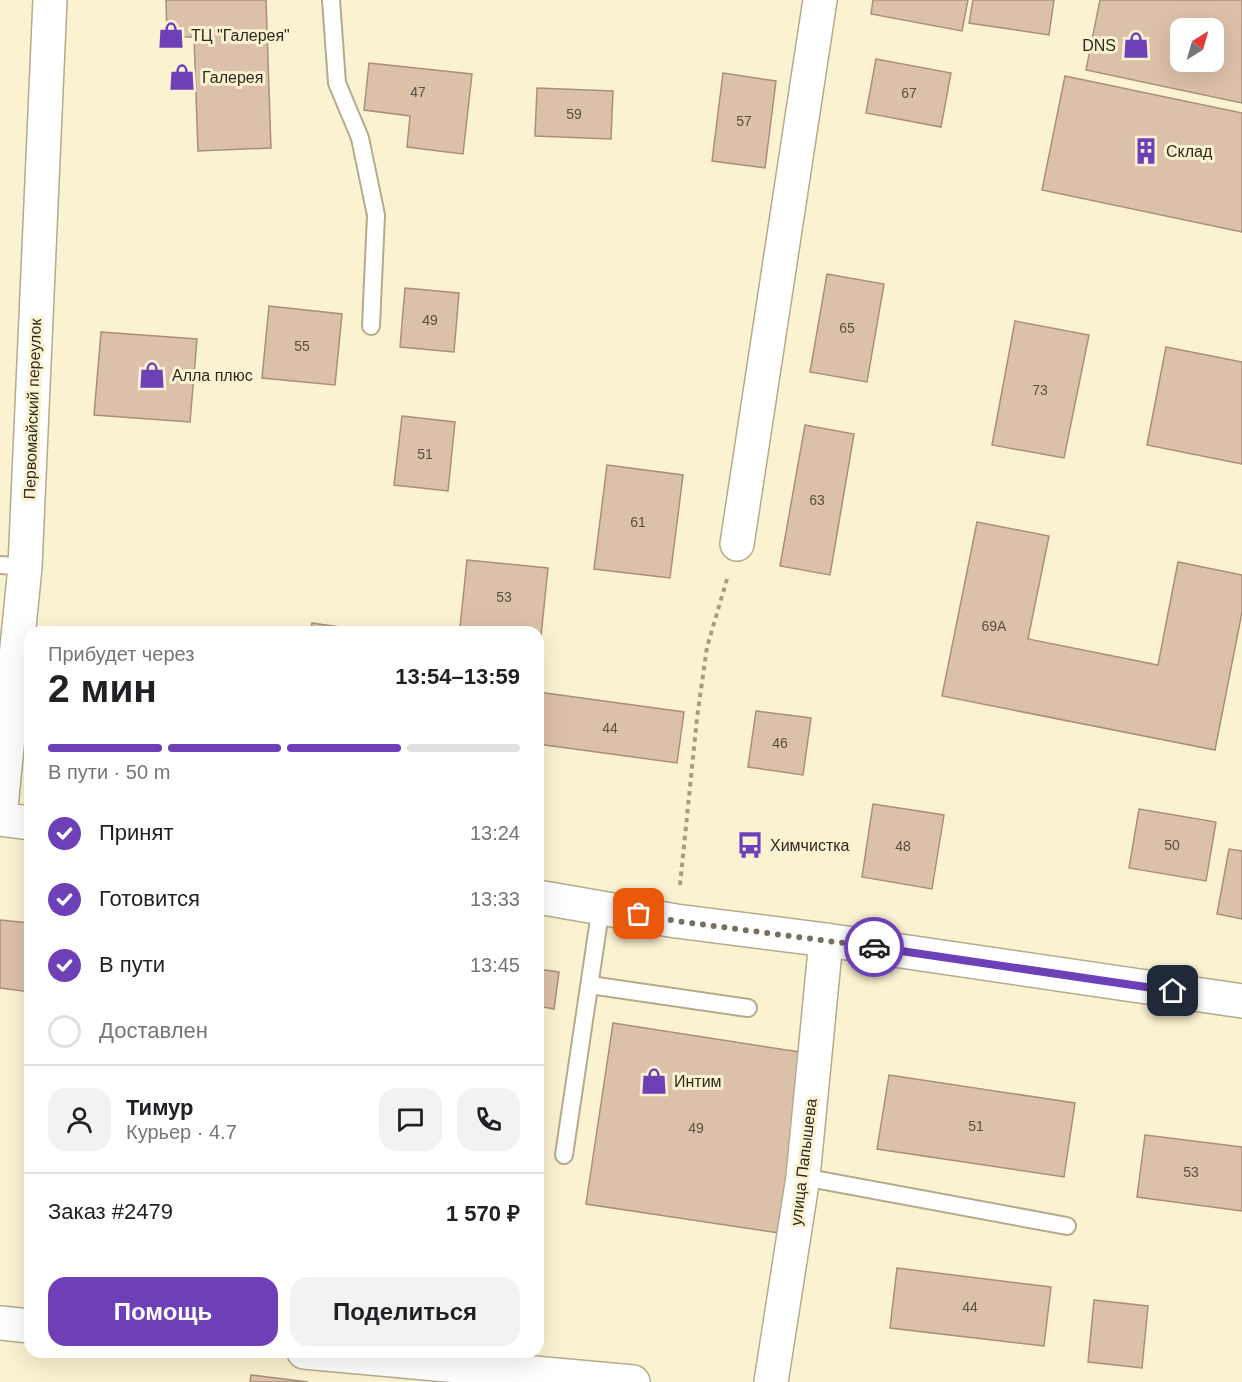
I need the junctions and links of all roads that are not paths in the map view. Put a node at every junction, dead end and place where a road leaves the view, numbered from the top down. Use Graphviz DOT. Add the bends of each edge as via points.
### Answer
graph roads {
  1 [pos="50,0"];
  2 [pos="331,0"];
  3 [pos="820,0"];
  4 [pos="371,326"];
  5 [pos="737,544"];
  6 [pos="13,566"];
  7 [pos="0,818"];
  8 [pos="24,822"];
  9 [pos="544,898"];
  10 [pos="601,906"];
  11 [pos="826,940"];
  12 [pos="590,985"];
  13 [pos="1242,1001"];
  14 [pos="748,1008"];
  15 [pos="564,1155"];
  16 [pos="803,1177"];
  17 [pos="1067,1226"];
  18 [pos="0,1323"];
  19 [pos="24,1325"];
  20 [pos="370,1358"];
  21 [pos="633,1382"];
  22 [pos="771,1382"];
  1 -- 6 [label="main road, Первомайский переулок"];
  2 -- 4 [label="lane" via="337,83 360,138 376,215"];
  3 -- 5 [label="main road"];
  6 -- 7 [label="main road, Первомайский переулок"];
  7 -- 8 [label="main road"];
  9 -- 10 [label="main road"];
  10 -- 11 [label="main road" via="676,921"];
  10 -- 12 [label="lane"];
  11 -- 13 [label="main road"];
  11 -- 16 [label="main road, улица Папышева"];
  12 -- 14 [label="lane"];
  12 -- 15 [label="lane"];
  16 -- 17 [label="lane"];
  16 -- 22 [label="main road, улица Папышева"];
  18 -- 19 [label="main road"];
  20 -- 21 [label="main road"];
}
